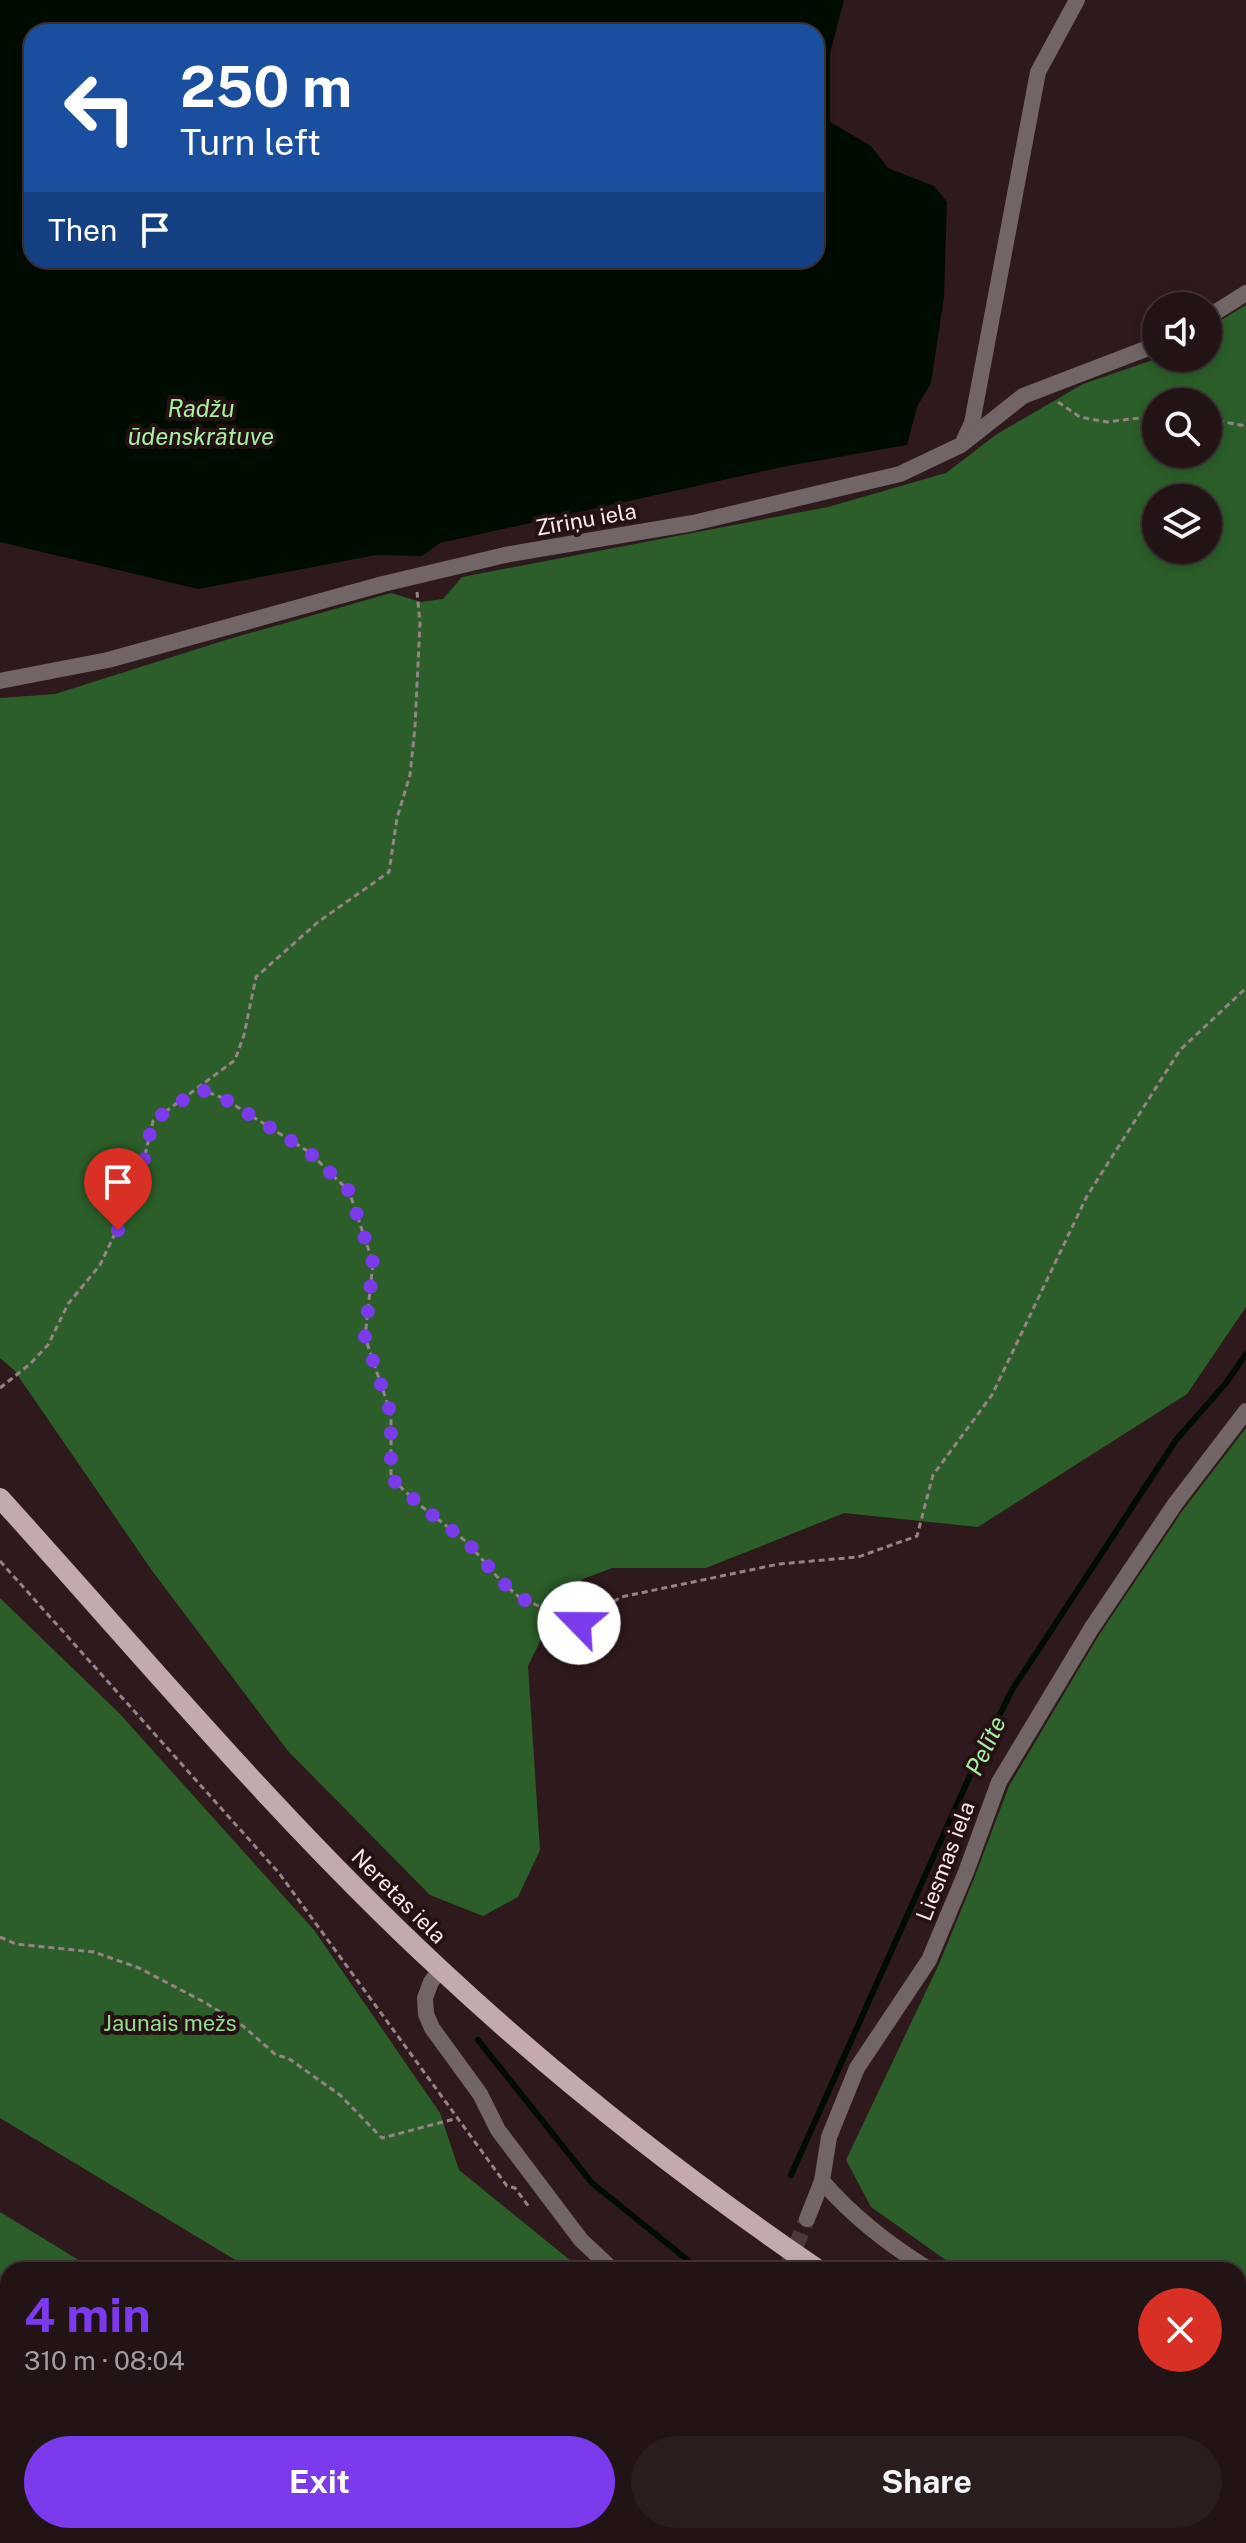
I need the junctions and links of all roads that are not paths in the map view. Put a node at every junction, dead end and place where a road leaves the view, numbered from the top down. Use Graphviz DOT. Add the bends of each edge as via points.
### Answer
graph roads {
  1 [pos="1077,0"];
  2 [pos="1246,293"];
  3 [pos="1222,308"];
  4 [pos="1142,350"];
  5 [pos="961,445"];
  6 [pos="0,681"];
  7 [pos="1246,1411"];
  8 [pos="0,1498"];
  9 [pos="440,1970"];
  10 [pos="822,2181"];
  11 [pos="807,2219"];
  12 [pos="604,2262"];
  13 [pos="808,2262"];
  14 [pos="917,2262"];
  1 -- 5 [label="street" via="1038,72 972,423"];
  2 -- 3 [label="street"];
  4 -- 5 [label="street, Zīriņu iela" via="1023,396"];
  5 -- 6 [label="street, Zīriņu iela" via="900,474 693,523 505,555 108,660"];
  7 -- 10 [label="street, Liesmas iela" via="1091,1629 999,1782 929,1960 857,2068 829,2137"];
  8 -- 9 [label="main road, Neretas iela" via="271,1800"];
  9 -- 12 [label="street" via="425,1998 432,2028 480,2094 498,2130 581,2240"];
  9 -- 13 [label="main road, Neretas iela" via="583,2096"];
  10 -- 11 [label="street, Liesmas iela"];
  10 -- 14 [label="street" via="845,2208"];
}
